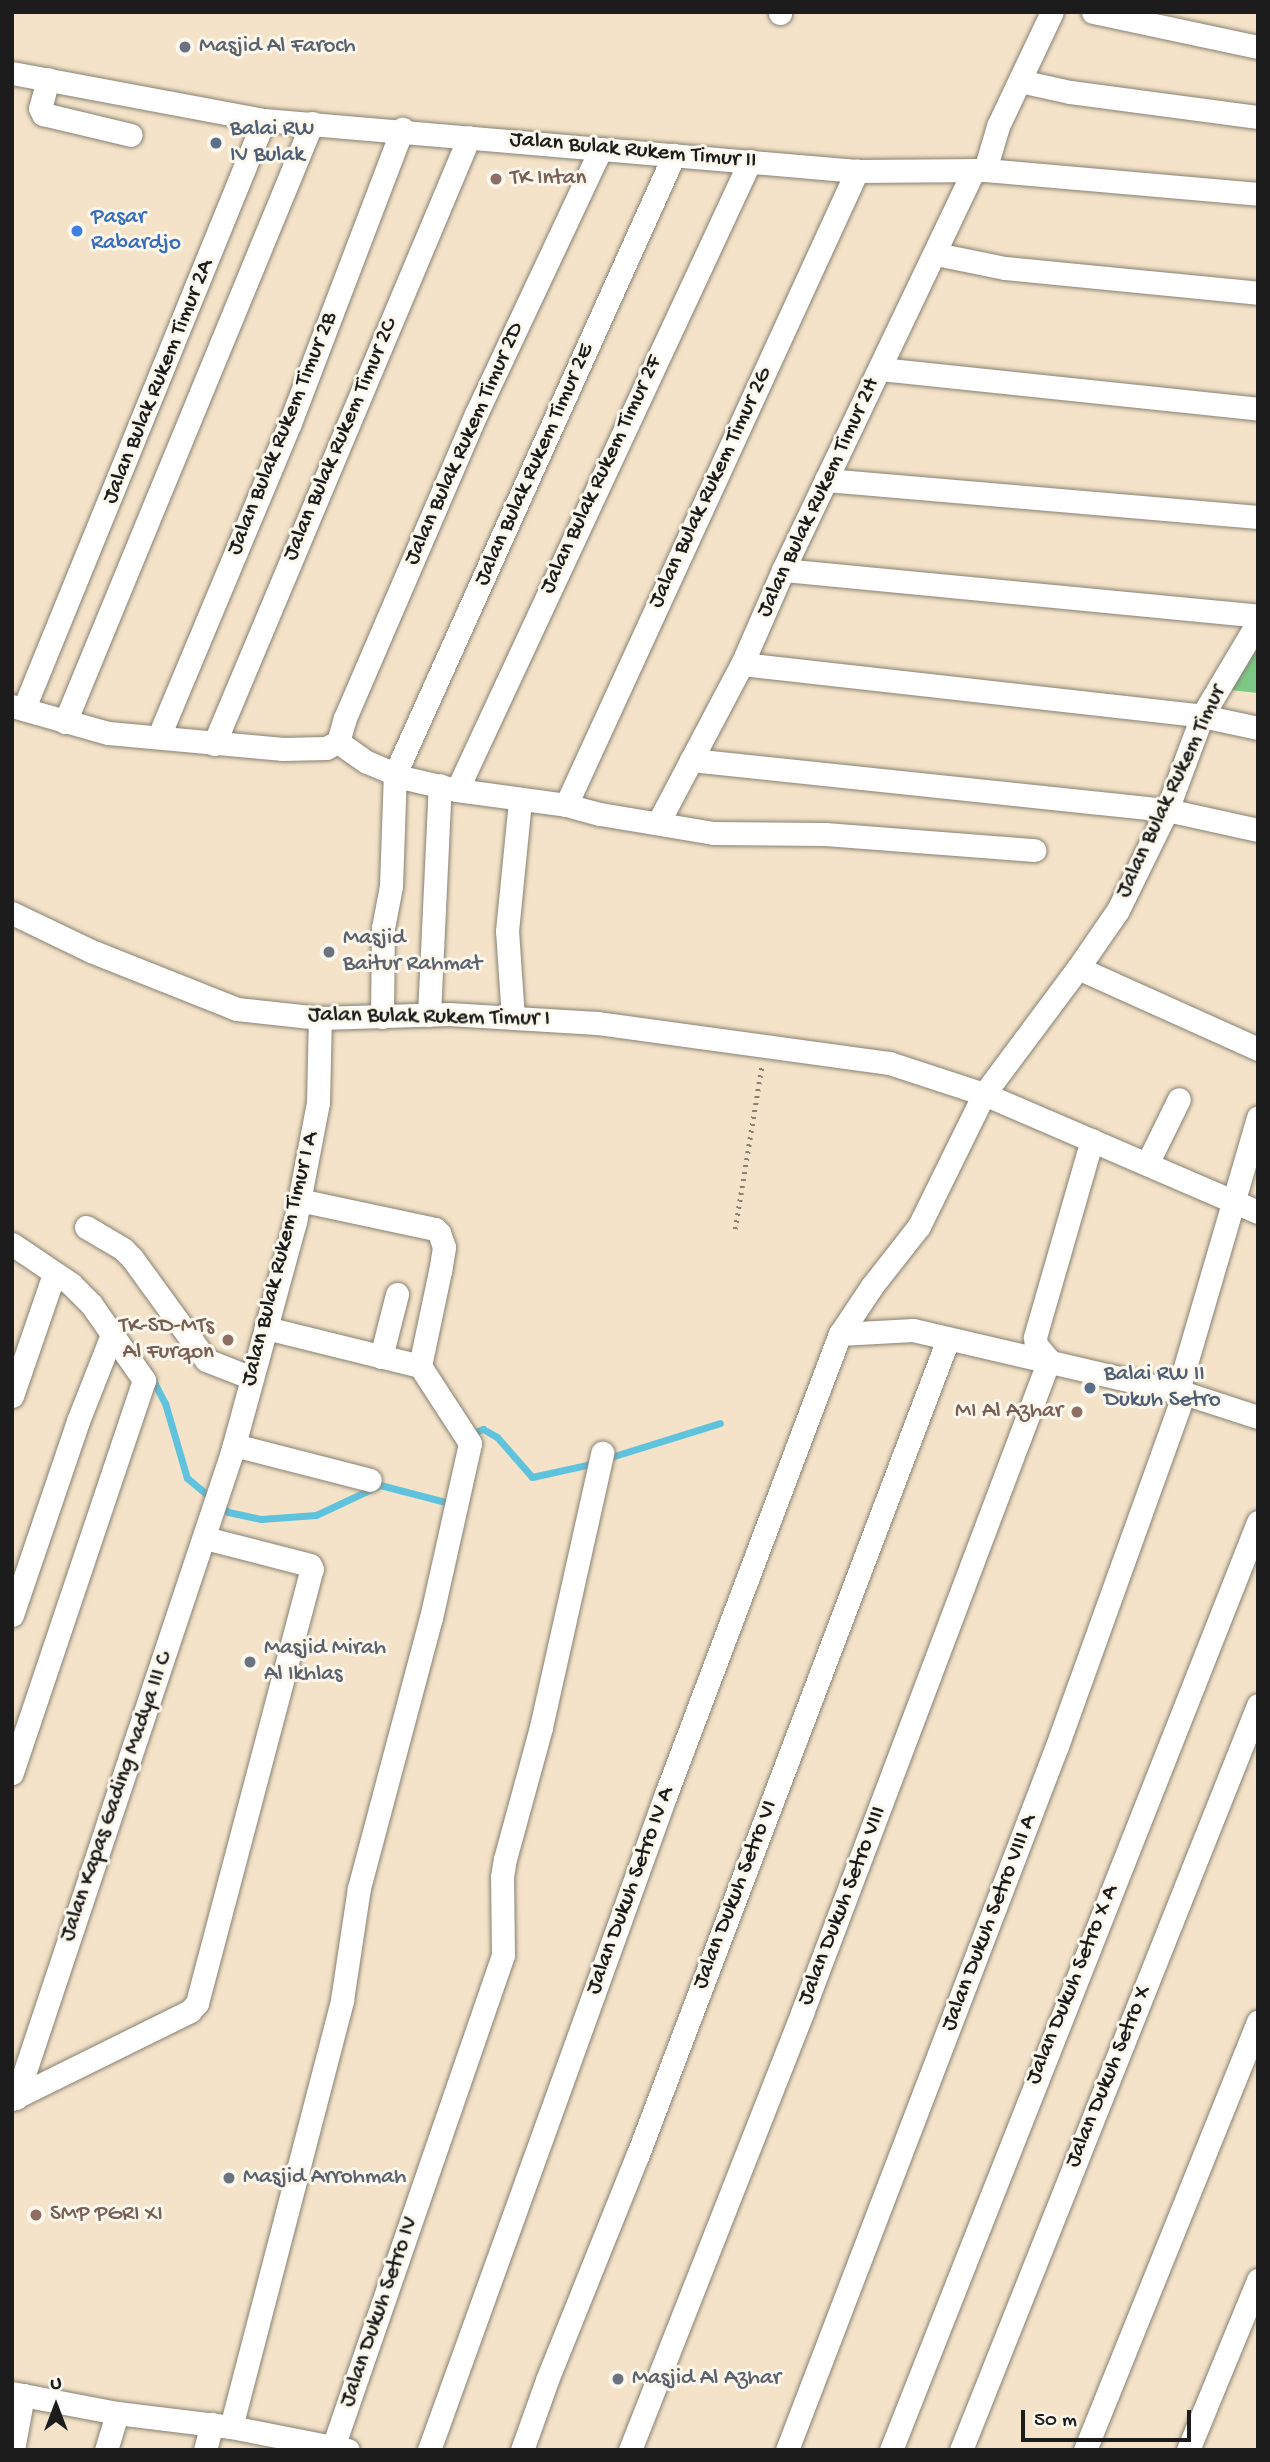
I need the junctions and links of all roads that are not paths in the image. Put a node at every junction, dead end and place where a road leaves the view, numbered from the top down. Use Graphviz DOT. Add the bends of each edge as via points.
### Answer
graph roads {
  1 [pos="1052,12"];
  2 [pos="1093,12"];
  3 [pos="1258,47"];
  4 [pos="12,73"];
  5 [pos="48,79"];
  6 [pos="1020,81"];
  7 [pos="1258,117"];
  8 [pos="264,120"];
  9 [pos="312,123"];
  10 [pos="402,130"];
  11 [pos="131,135"];
  12 [pos="468,137"];
  13 [pos="600,150"];
  14 [pos="674,155"];
  15 [pos="750,161"];
  16 [pos="979,170"];
  17 [pos="857,171"];
  18 [pos="1258,194"];
  19 [pos="936,254"];
  20 [pos="1258,293"];
  21 [pos="880,369"];
  22 [pos="1258,409"];
  23 [pos="826,480"];
  24 [pos="1258,517"];
  25 [pos="783,570"];
  26 [pos="1258,616"];
  27 [pos="1258,622"];
  28 [pos="743,664"];
  29 [pos="18,707"];
  30 [pos="1202,716"];
  31 [pos="65,722"];
  32 [pos="1258,728"];
  33 [pos="159,736"];
  34 [pos="338,741"];
  35 [pos="214,744"];
  36 [pos="691,760"];
  37 [pos="396,774"];
  38 [pos="449,788"];
  39 [pos="520,800"];
  40 [pos="566,805"];
  41 [pos="1167,810"];
  42 [pos="658,822"];
  43 [pos="1258,830"];
  44 [pos="1034,850"];
  45 [pos="12,913"];
  46 [pos="1078,968"];
  47 [pos="429,1015"];
  48 [pos="382,1017"];
  49 [pos="320,1018"];
  50 [pos="513,1018"];
  51 [pos="1258,1049"];
  52 [pos="984,1094"];
  53 [pos="1179,1100"];
  54 [pos="1258,1117"];
  55 [pos="1092,1140"];
  56 [pos="1147,1164"];
  57 [pos="299,1200"];
  58 [pos="1232,1200"];
  59 [pos="1258,1212"];
  60 [pos="86,1227"];
  61 [pos="12,1244"];
  62 [pos="54,1274"];
  63 [pos="397,1294"];
  64 [pos="266,1328"];
  65 [pos="113,1332"];
  66 [pos="840,1334"];
  67 [pos="948,1339"];
  68 [pos="381,1357"];
  69 [pos="1049,1360"];
  70 [pos="420,1366"];
  71 [pos="252,1378"];
  72 [pos="1181,1392"];
  73 [pos="12,1396"];
  74 [pos="1258,1417"];
  75 [pos="234,1445"];
  76 [pos="602,1453"];
  77 [pos="370,1480"];
  78 [pos="216,1503"];
  79 [pos="1258,1522"];
  80 [pos="205,1538"];
  81 [pos="12,1615"];
  82 [pos="1258,1705"];
  83 [pos="12,1773"];
  84 [pos="1258,2022"];
  85 [pos="14,2098"];
  86 [pos="1258,2280"];
  87 [pos="18,2394"];
  88 [pos="117,2413"];
  89 [pos="221,2426"];
  90 [pos="338,2449"];
  91 [pos="13,2450"];
  92 [pos="106,2450"];
  93 [pos="205,2450"];
  94 [pos="429,2450"];
  95 [pos="522,2450"];
  96 [pos="630,2450"];
  97 [pos="787,2450"];
  98 [pos="891,2450"];
  99 [pos="961,2450"];
  100 [pos="1085,2450"];
  101 [pos="1188,2450"];
  1 -- 6 [label="street, Jalan Bulak Rukem Timur 2H"];
  2 -- 3 [label="street"];
  4 -- 5 [label="street, Jalan Bulak Rukem Timur II"];
  5 -- 8 [label="street, Jalan Bulak Rukem Timur II"];
  5 -- 11 [label="street" via="40,108 43,114"];
  6 -- 7 [label="street"];
  6 -- 16 [label="street, Jalan Bulak Rukem Timur 2H"];
  8 -- 9 [label="street, Jalan Bulak Rukem Timur II"];
  8 -- 29 [label="street, Jalan Bulak Rukem Timur 2A" via="51,644"];
  9 -- 10 [label="street, Jalan Bulak Rukem Timur II"];
  9 -- 31 [label="street"];
  10 -- 12 [label="street, Jalan Bulak Rukem Timur II"];
  10 -- 33 [label="street, Jalan Bulak Rukem Timur 2B" via="290,423"];
  12 -- 13 [label="street, Jalan Bulak Rukem Timur II"];
  12 -- 35 [label="street, Jalan Bulak Rukem Timur 2C"];
  13 -- 14 [label="street, Jalan Bulak Rukem Timur II"];
  13 -- 34 [label="street, Jalan Bulak Rukem Timur 2D" via="476,414"];
  14 -- 15 [label="street, Jalan Bulak Rukem Timur II"];
  14 -- 37 [label="street, Jalan Bulak Rukem Timur 2E"];
  15 -- 17 [label="street, Jalan Bulak Rukem Timur II"];
  15 -- 38 [label="street, Jalan Bulak Rukem Timur 2F"];
  16 -- 17 [label="street, Jalan Bulak Rukem Timur II"];
  16 -- 18 [label="street, Jalan Bulak Rukem Timur II"];
  16 -- 19 [label="street, Jalan Bulak Rukem Timur 2H"];
  17 -- 40 [label="street, Jalan Bulak Rukem Timur 2G"];
  19 -- 20 [label="street" via="1005,268"];
  19 -- 21 [label="street, Jalan Bulak Rukem Timur 2H"];
  21 -- 22 [label="street"];
  21 -- 23 [label="street, Jalan Bulak Rukem Timur 2H"];
  23 -- 24 [label="street"];
  23 -- 25 [label="street, Jalan Bulak Rukem Timur 2H"];
  25 -- 26 [label="street"];
  25 -- 28 [label="street, Jalan Bulak Rukem Timur 2H"];
  27 -- 30 [label="street, Jalan Bulak Rukem Timur"];
  28 -- 30 [label="street"];
  28 -- 36 [label="street, Jalan Bulak Rukem Timur 2H"];
  29 -- 31 [label="street"];
  30 -- 32 [label="street"];
  30 -- 41 [label="street, Jalan Bulak Rukem Timur"];
  31 -- 33 [label="street" via="108,733"];
  33 -- 35 [label="street"];
  34 -- 35 [label="street" via="314,749"];
  34 -- 37 [label="street" via="367,762"];
  36 -- 41 [label="street"];
  36 -- 42 [label="street, Jalan Bulak Rukem Timur 2H"];
  37 -- 38 [label="street"];
  37 -- 48 [label="street" via="391,886 383,928"];
  38 -- 39 [label="street"];
  38 -- 47 [label="street"];
  39 -- 40 [label="street"];
  39 -- 50 [label="street" via="507,931"];
  40 -- 42 [label="street"];
  41 -- 43 [label="street"];
  41 -- 46 [label="street, Jalan Bulak Rukem Timur" via="1118,910"];
  42 -- 44 [label="street" via="713,833 825,834"];
  45 -- 49 [label="street, Jalan Bulak Rukem Timur I" via="91,951 237,1009"];
  46 -- 51 [label="street"];
  46 -- 52 [label="street, Jalan Bulak Rukem Timur"];
  47 -- 48 [label="street, Jalan Bulak Rukem Timur I"];
  47 -- 50 [label="street, Jalan Bulak Rukem Timur I"];
  48 -- 49 [label="street, Jalan Bulak Rukem Timur I"];
  49 -- 57 [label="street, Jalan Bulak Rukem Timur I A" via="318,1103"];
  50 -- 52 [label="street, Jalan Bulak Rukem Timur I" via="597,1023 889,1063"];
  52 -- 55 [label="street, Jalan Bulak Rukem Timur I"];
  52 -- 66 [label="street, Jalan Dukuh Setro IV A" via="919,1226"];
  53 -- 56 [label="street"];
  54 -- 58 [label="street, Jalan Dukuh Setro VIII A"];
  55 -- 56 [label="street, Jalan Bulak Rukem Timur I"];
  55 -- 69 [label="street" via="1035,1337"];
  56 -- 58 [label="street, Jalan Bulak Rukem Timur I"];
  57 -- 64 [label="street, Jalan Bulak Rukem Timur I A"];
  57 -- 70 [label="street" via="439,1233 444,1247"];
  58 -- 59 [label="street, Jalan Bulak Rukem Timur I"];
  58 -- 72 [label="street, Jalan Dukuh Setro VIII A"];
  60 -- 71 [label="street" via="132,1258 206,1360"];
  61 -- 62 [label="street"];
  62 -- 65 [label="street" via="91,1304"];
  62 -- 73 [label="street"];
  63 -- 68 [label="street"];
  64 -- 68 [label="street"];
  64 -- 71 [label="street, Jalan Bulak Rukem Timur I A"];
  65 -- 81 [label="street"];
  65 -- 83 [label="street" via="144,1380"];
  66 -- 67 [label="street" via="913,1330"];
  66 -- 94 [label="street, Jalan Dukuh Setro IV A" via="642,1859"];
  67 -- 69 [label="street"];
  67 -- 95 [label="street, Jalan Dukuh Setro VI"];
  68 -- 70 [label="street"];
  69 -- 72 [label="street"];
  69 -- 96 [label="street, Jalan Dukuh Setro VIII" via="802,2013"];
  70 -- 89 [label="street" via="470,1443 431,1618 359,1888 342,2000"];
  71 -- 75 [label="street, Jalan Bulak Rukem Timur I A"];
  72 -- 74 [label="street"];
  72 -- 97 [label="street, Jalan Dukuh Setro VIII A" via="1037,1798"];
  75 -- 77 [label="street"];
  75 -- 78 [label="street, Jalan Bulak Rukem Timur I A"];
  76 -- 90 [label="street, Jalan Dukuh Setro IV" via="541,1727 505,1859 505,1937 498,1972"];
  78 -- 80 [label="street, Jalan Kapas Gading Madya III C"];
  79 -- 98 [label="street, Jalan Dukuh Setro X A"];
  80 -- 85 [label="street, Jalan Kapas Gading Madya III C"];
  80 -- 85 [label="street" via="312,1569 197,2003 190,2011"];
  82 -- 99 [label="street, Jalan Dukuh Setro X"];
  84 -- 100 [label="street"];
  86 -- 101 [label="street"];
  87 -- 88 [label="street"];
  87 -- 91 [label="street"];
  88 -- 89 [label="street"];
  88 -- 92 [label="street"];
  89 -- 90 [label="street"];
  89 -- 93 [label="street"];
}
